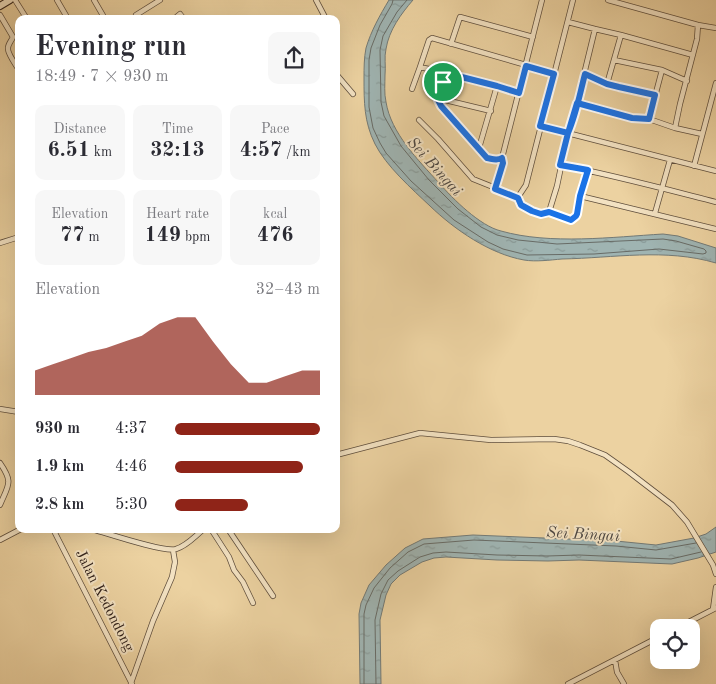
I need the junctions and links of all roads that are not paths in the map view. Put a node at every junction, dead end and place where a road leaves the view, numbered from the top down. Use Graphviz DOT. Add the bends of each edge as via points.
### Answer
graph roads {
  1 [pos="10,0"];
  2 [pos="15,0"];
  3 [pos="57,0"];
  4 [pos="94,0"];
  5 [pos="160,0"];
  6 [pos="316,0"];
  7 [pos="542,0"];
  8 [pos="573,0"];
  9 [pos="608,0"];
  10 [pos="629,3"];
  11 [pos="0,6"];
  12 [pos="0,15"];
  13 [pos="24,15"];
  14 [pos="66,15"];
  15 [pos="103,15"];
  16 [pos="136,15"];
  17 [pos="324,15"];
  18 [pos="568,22"];
  19 [pos="698,25"];
  20 [pos="716,28"];
  21 [pos="595,29"];
  22 [pos="621,35"];
  23 [pos="533,37"];
  24 [pos="451,44"];
  25 [pos="693,54"];
  26 [pos="614,60"];
  27 [pos="15,64"];
  28 [pos="526,66"];
  29 [pos="420,67"];
  30 [pos="662,70"];
  31 [pos="446,73"];
  32 [pos="554,74"];
  33 [pos="585,74"];
  34 [pos="340,79"];
  35 [pos="687,80"];
  36 [pos="716,83"];
  37 [pos="607,84"];
  38 [pos="497,86"];
  39 [pos="412,89"];
  40 [pos="519,93"];
  41 [pos="353,94"];
  42 [pos="655,95"];
  43 [pos="437,98"];
  44 [pos="577,103"];
  45 [pos="491,111"];
  46 [pos="649,119"];
  47 [pos="419,120"];
  48 [pos="540,126"];
  49 [pos="675,128"];
  50 [pos="568,133"];
  51 [pos="702,134"];
  52 [pos="479,148"];
  53 [pos="502,158"];
  54 [pos="670,160"];
  55 [pos="560,165"];
  56 [pos="694,166"];
  57 [pos="588,170"];
  58 [pos="716,171"];
  59 [pos="662,188"];
  60 [pos="495,189"];
  61 [pos="580,196"];
  62 [pos="518,198"];
  63 [pos="716,202"];
  64 [pos="549,212"];
  65 [pos="655,213"];
  66 [pos="716,229"];
  67 [pos="15,238"];
  68 [pos="0,243"];
  69 [pos="0,409"];
  70 [pos="15,411"];
  71 [pos="340,454"];
  72 [pos="0,463"];
  73 [pos="0,505"];
  74 [pos="15,532"];
  75 [pos="55,533"];
  76 [pos="106,533"];
  77 [pos="199,533"];
  78 [pos="214,533"];
  79 [pos="231,533"];
  80 [pos="0,540"];
  81 [pos="173,550"];
  82 [pos="716,574"];
  83 [pos="716,587"];
  84 [pos="273,596"];
  85 [pos="253,603"];
  86 [pos="714,609"];
  87 [pos="695,619"];
  88 [pos="650,642"];
  89 [pos="615,660"];
  90 [pos="131,683"];
  91 [pos="568,684"];
  92 [pos="624,684"];
  1 -- 11 [label="main road"];
  2 -- 13 [label="street"];
  3 -- 14 [label="street"];
  4 -- 15 [label="street"];
  5 -- 16 [label="street"];
  6 -- 17 [label="street"];
  7 -- 23 [label="street"];
  8 -- 18 [label="street"];
  9 -- 10 [label="street"];
  10 -- 19 [label="street"];
  12 -- 27 [label="street" via="14,37 7,48"];
  18 -- 21 [label="street"];
  18 -- 32 [label="street"];
  19 -- 20 [label="street"];
  19 -- 25 [label="street"];
  21 -- 22 [label="street"];
  21 -- 33 [label="street"];
  22 -- 25 [label="street"];
  22 -- 26 [label="street"];
  23 -- 24 [label="street" via="460,17"];
  23 -- 28 [label="street"];
  24 -- 28 [label="street"];
  24 -- 29 [label="street" via="430,38"];
  25 -- 35 [label="street"];
  26 -- 30 [label="street"];
  26 -- 37 [label="street"];
  28 -- 32 [label="street"];
  28 -- 40 [label="street"];
  29 -- 31 [label="street"];
  29 -- 39 [label="street"];
  30 -- 35 [label="street"];
  30 -- 42 [label="street"];
  31 -- 38 [label="street"];
  31 -- 43 [label="street"];
  32 -- 48 [label="street"];
  33 -- 37 [label="street"];
  33 -- 44 [label="street"];
  34 -- 41 [label="street"];
  35 -- 49 [label="street"];
  36 -- 51 [label="street"];
  37 -- 42 [label="street"];
  38 -- 40 [label="street"];
  38 -- 45 [label="street"];
  40 -- 53 [label="street"];
  42 -- 46 [label="street"];
  43 -- 45 [label="street"];
  43 -- 52 [label="street"];
  44 -- 46 [label="street" via="632,118"];
  44 -- 50 [label="street"];
  45 -- 52 [label="street"];
  46 -- 49 [label="street"];
  47 -- 60 [label="street" via="472,179"];
  48 -- 50 [label="street"];
  48 -- 62 [label="street" via="526,185"];
  49 -- 51 [label="street"];
  50 -- 54 [label="street"];
  50 -- 55 [label="street"];
  51 -- 56 [label="street"];
  52 -- 53 [label="street" via="487,158"];
  53 -- 60 [label="street"];
  54 -- 56 [label="street"];
  54 -- 59 [label="street"];
  55 -- 57 [label="street"];
  55 -- 64 [label="street"];
  56 -- 58 [label="street"];
  57 -- 59 [label="street"];
  57 -- 61 [label="street"];
  59 -- 63 [label="street"];
  59 -- 65 [label="street"];
  60 -- 62 [label="street"];
  61 -- 64 [label="street" via="577,214 571,220"];
  61 -- 65 [label="street"];
  62 -- 64 [label="street" via="526,209 541,214"];
  65 -- 66 [label="street"];
  67 -- 68 [label="street"];
  69 -- 70 [label="street"];
  71 -- 82 [label="street" via="420,433 491,440 568,441 605,455 672,505 695,533"];
  72 -- 73 [label="street" via="9,482"];
  74 -- 80 [label="street"];
  75 -- 90 [label="street, Jalan Kedondong"];
  76 -- 81 [label="street"];
  77 -- 81 [label="street" via="184,546"];
  78 -- 85 [label="street"];
  79 -- 84 [label="street"];
  81 -- 90 [label="street" via="172,577"];
  83 -- 86 [label="street"];
  86 -- 87 [label="street"];
  88 -- 89 [label="street"];
  89 -- 91 [label="street"];
  89 -- 92 [label="street"];
}
